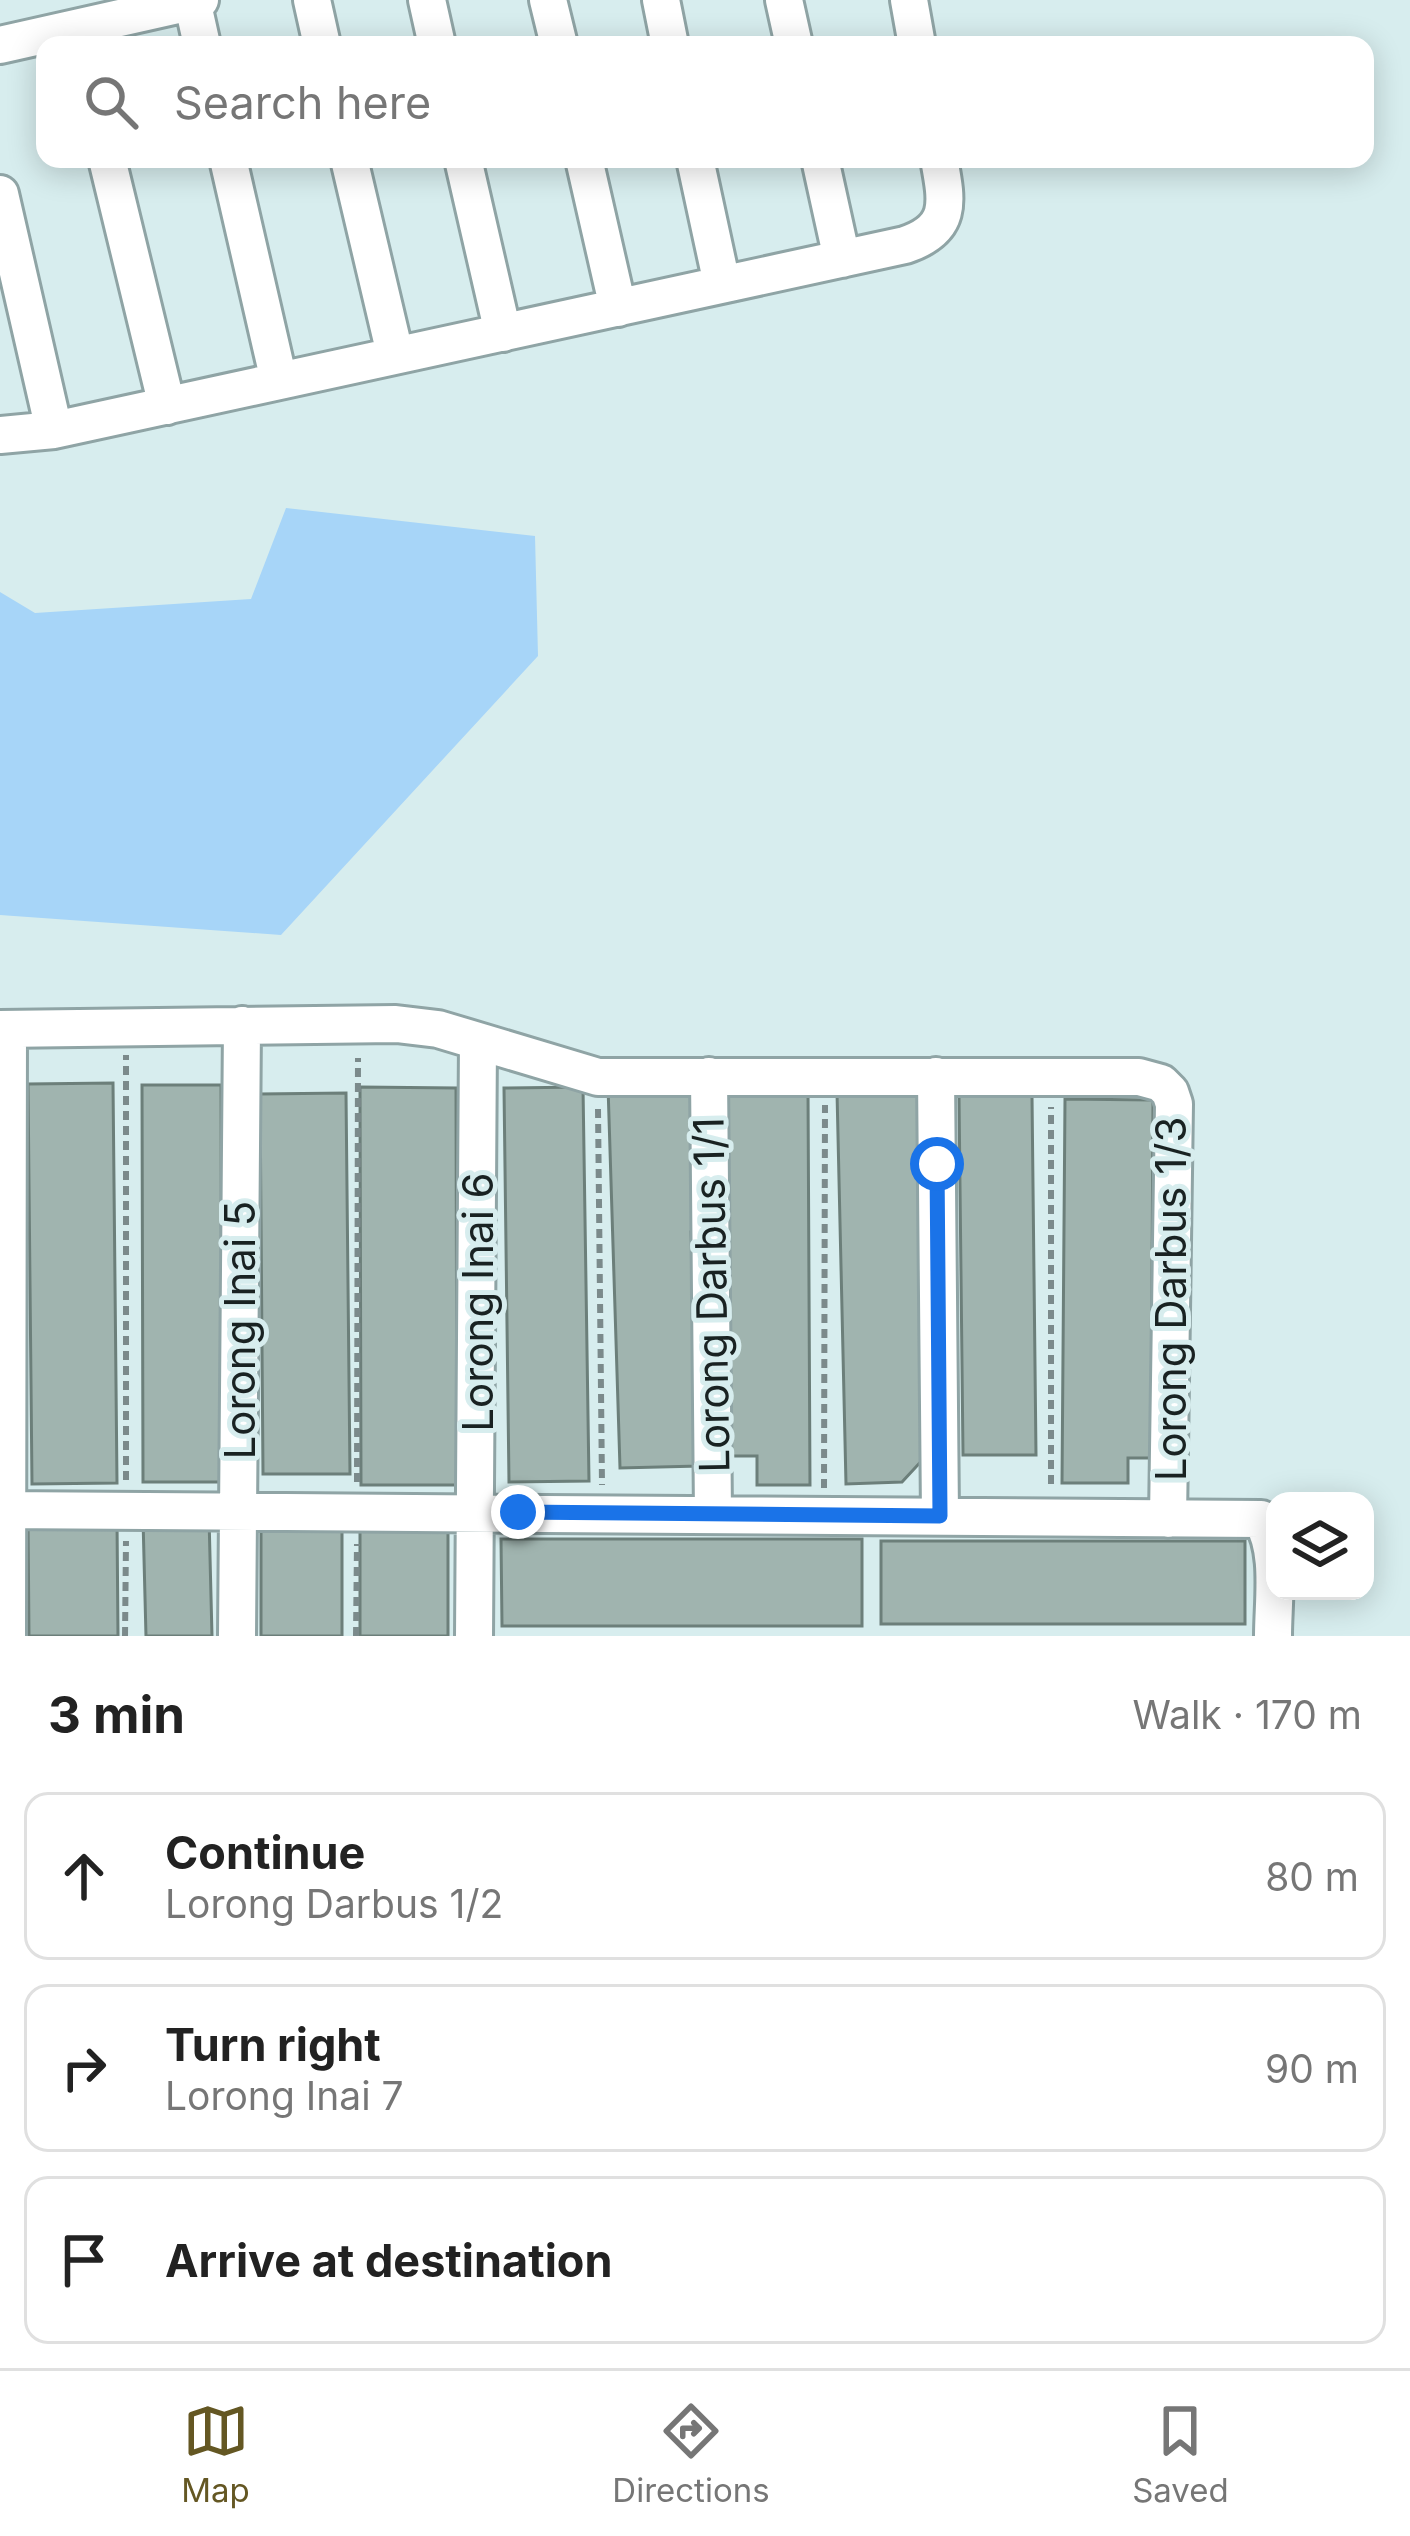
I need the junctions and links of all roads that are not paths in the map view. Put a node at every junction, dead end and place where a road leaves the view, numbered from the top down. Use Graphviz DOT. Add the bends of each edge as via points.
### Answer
graph roads {
  1 [pos="194,0"];
  2 [pos="312,0"];
  3 [pos="427,0"];
  4 [pos="548,0"];
  5 [pos="661,0"];
  6 [pos="784,0"];
  7 [pos="909,0"];
  8 [pos="75,24"];
  9 [pos="200,36"];
  10 [pos="320,36"];
  11 [pos="435,36"];
  12 [pos="557,36"];
  13 [pos="668,36"];
  14 [pos="792,36"];
  15 [pos="915,36"];
  16 [pos="0,45"];
  17 [pos="109,168"];
  18 [pos="230,168"];
  19 [pos="351,168"];
  20 [pos="465,168"];
  21 [pos="586,168"];
  22 [pos="697,168"];
  23 [pos="822,168"];
  24 [pos="941,168"];
  25 [pos="0,194"];
  26 [pos="842,259"];
  27 [pos="722,284"];
  28 [pos="618,308"];
  29 [pos="503,333"];
  30 [pos="394,354"];
  31 [pos="279,381"];
  32 [pos="167,406"];
  33 [pos="53,430"];
  34 [pos="0,434"];
  35 [pos="242,1025"];
  36 [pos="4,1029"];
  37 [pos="478,1041"];
  38 [pos="709,1076"];
  39 [pos="936,1076"];
  40 [pos="3,1510"];
  41 [pos="238,1511"];
  42 [pos="476,1512"];
  43 [pos="713,1514"];
  44 [pos="940,1516"];
  45 [pos="1168,1519"];
  46 [pos="7,1636"];
  47 [pos="237,1636"];
  48 [pos="474,1636"];
  49 [pos="1274,1636"];
  1 -- 8 [label="street"];
  1 -- 9 [label="street"];
  2 -- 10 [label="street"];
  3 -- 11 [label="street"];
  4 -- 12 [label="street"];
  5 -- 13 [label="street"];
  6 -- 14 [label="street"];
  7 -- 15 [label="street"];
  8 -- 16 [label="street"];
  17 -- 32 [label="street"];
  18 -- 31 [label="street"];
  19 -- 30 [label="street"];
  20 -- 29 [label="street"];
  21 -- 28 [label="street"];
  22 -- 27 [label="street"];
  23 -- 26 [label="street"];
  24 -- 26 [label="street" via="945,208 933,232"];
  25 -- 33 [label="street"];
  26 -- 27 [label="street"];
  27 -- 28 [label="street"];
  28 -- 29 [label="street"];
  29 -- 30 [label="street"];
  30 -- 31 [label="street"];
  31 -- 32 [label="street"];
  32 -- 33 [label="street"];
  33 -- 34 [label="street"];
  35 -- 36 [label="street"];
  35 -- 37 [label="street" via="419,1025"];
  35 -- 41 [label="street, Lorong Inai 5"];
  36 -- 40 [label="street"];
  37 -- 38 [label="street" via="598,1077"];
  37 -- 42 [label="street, Lorong Inai 6"];
  38 -- 39 [label="street"];
  38 -- 43 [label="street, Lorong Darbus 1/1"];
  39 -- 44 [label="street"];
  39 -- 45 [label="street, Lorong Darbus 1/3" via="1138,1077 1170,1092"];
  40 -- 41 [label="street"];
  40 -- 46 [label="street"];
  41 -- 42 [label="street"];
  41 -- 47 [label="street, Lorong Inai 5"];
  42 -- 43 [label="street"];
  42 -- 48 [label="street, Lorong Inai 6"];
  43 -- 44 [label="street"];
  44 -- 45 [label="street"];
  45 -- 49 [label="street" via="1261,1520 1273,1548"];
}
